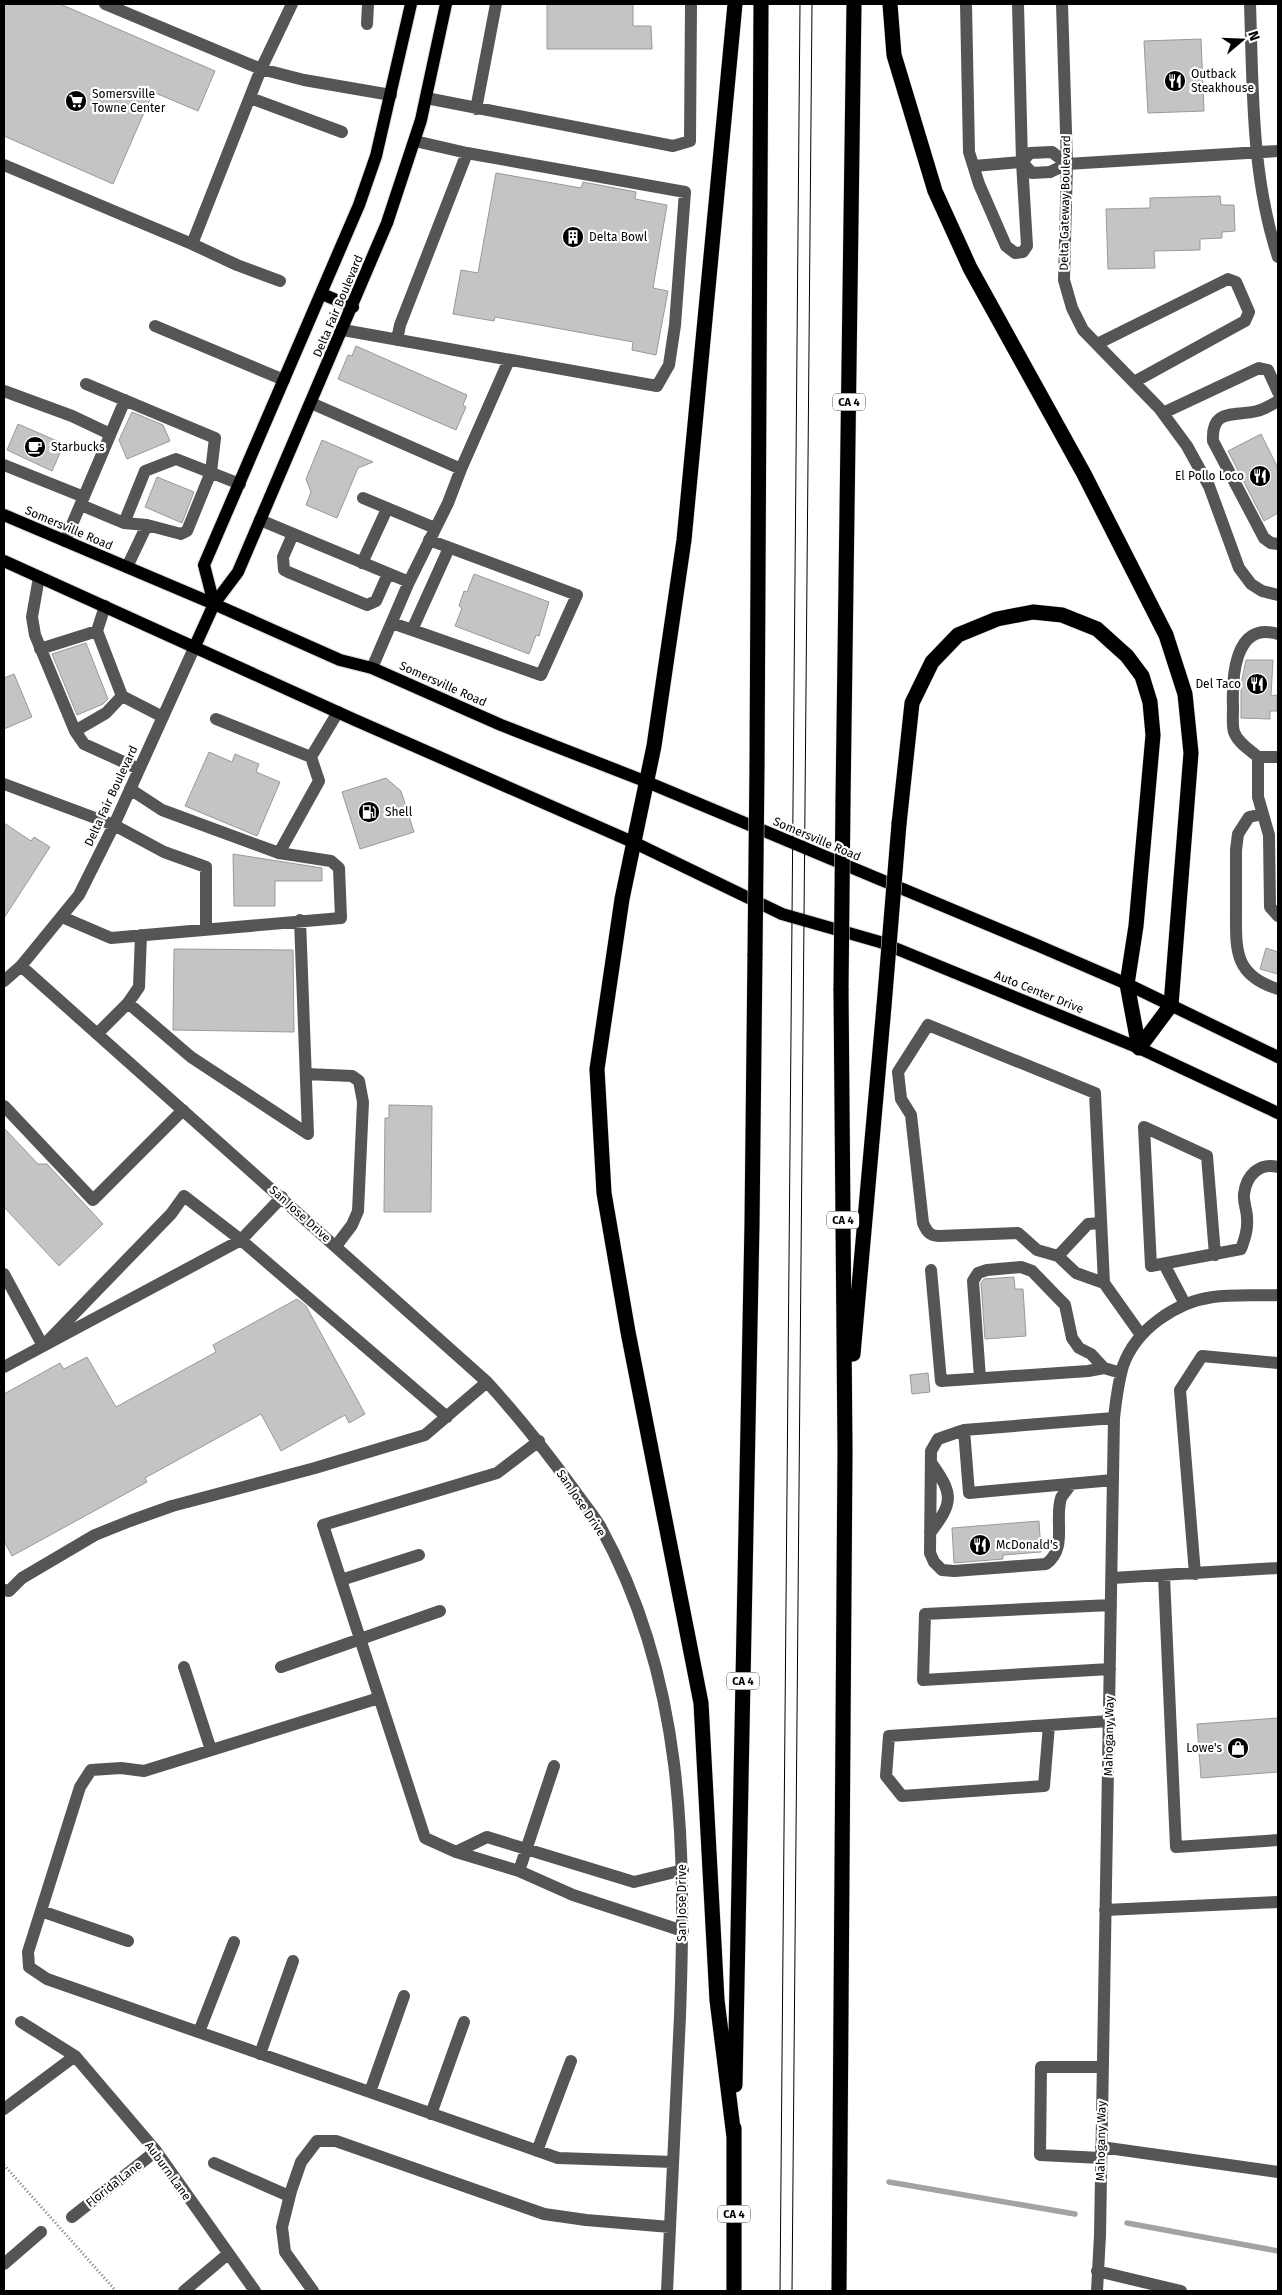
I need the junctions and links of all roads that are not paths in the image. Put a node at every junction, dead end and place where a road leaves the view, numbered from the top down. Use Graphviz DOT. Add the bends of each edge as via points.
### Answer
graph roads {
  1 [pos="105,4"];
  2 [pos="292,4"];
  3 [pos="368,4"];
  4 [pos="411,4"];
  5 [pos="446,4"];
  6 [pos="496,4"];
  7 [pos="691,4"];
  8 [pos="735,4"];
  9 [pos="761,4"];
  10 [pos="854,4"];
  11 [pos="890,4"];
  12 [pos="966,4"];
  13 [pos="1018,4"];
  14 [pos="1062,4"];
  15 [pos="1250,4"];
  16 [pos="367,24"];
  17 [pos="261,69"];
  18 [pos="391,95"];
  19 [pos="250,98"];
  20 [pos="426,98"];
  21 [pos="476,108"];
  22 [pos="342,132"];
  23 [pos="415,141"];
  24 [pos="1278,152"];
  25 [pos="466,153"];
  26 [pos="1255,153"];
  27 [pos="1022,162"];
  28 [pos="1067,164"];
  29 [pos="4,165"];
  30 [pos="974,166"];
  31 [pos="192,244"];
  32 [pos="1278,256"];
  33 [pos="280,282"];
  34 [pos="322,294"];
  35 [pos="353,307"];
  36 [pos="155,326"];
  37 [pos="343,330"];
  38 [pos="397,340"];
  39 [pos="1097,344"];
  40 [pos="509,360"];
  41 [pos="284,380"];
  42 [pos="1134,382"];
  43 [pos="86,384"];
  44 [pos="1278,392"];
  45 [pos="5,396"];
  46 [pos="125,400"];
  47 [pos="1278,401"];
  48 [pos="311,403"];
  49 [pos="1163,413"];
  50 [pos="110,434"];
  51 [pos="4,465"];
  52 [pos="461,470"];
  53 [pos="211,472"];
  54 [pos="240,484"];
  55 [pos="363,498"];
  56 [pos="83,501"];
  57 [pos="387,508"];
  58 [pos="4,515"];
  59 [pos="260,520"];
  60 [pos="124,523"];
  61 [pos="147,525"];
  62 [pos="293,534"];
  63 [pos="432,534"];
  64 [pos="65,541"];
  65 [pos="1278,544"];
  66 [pos="449,548"];
  67 [pos="4,561"];
  68 [pos="362,563"];
  69 [pos="127,567"];
  70 [pos="388,574"];
  71 [pos="39,577"];
  72 [pos="409,582"];
  73 [pos="1278,595"];
  74 [pos="214,604"];
  75 [pos="105,606"];
  76 [pos="392,623"];
  77 [pos="412,630"];
  78 [pos="97,631"];
  79 [pos="1278,634"];
  80 [pos="195,646"];
  81 [pos="40,649"];
  82 [pos="372,668"];
  83 [pos="122,696"];
  84 [pos="338,712"];
  85 [pos="163,717"];
  86 [pos="216,719"];
  87 [pos="75,731"];
  88 [pos="312,757"];
  89 [pos="1258,757"];
  90 [pos="1278,757"];
  91 [pos="138,769"];
  92 [pos="647,782"];
  93 [pos="4,784"];
  94 [pos="130,789"];
  95 [pos="1263,814"];
  96 [pos="114,825"];
  97 [pos="635,843"];
  98 [pos="279,853"];
  99 [pos="1278,916"];
  100 [pos="62,917"];
  101 [pos="300,920"];
  102 [pos="206,929"];
  103 [pos="141,934"];
  104 [pos="21,966"];
  105 [pos="4,981"];
  106 [pos="1127,984"];
  107 [pos="1278,989"];
  108 [pos="128,1003"];
  109 [pos="1171,1005"];
  110 [pos="98,1034"];
  111 [pos="1138,1048"];
  112 [pos="1278,1057"];
  113 [pos="306,1074"];
  114 [pos="4,1106"];
  115 [pos="183,1110"];
  116 [pos="1278,1113"];
  117 [pos="1278,1168"];
  118 [pos="282,1197"];
  119 [pos="1101,1223"];
  120 [pos="241,1240"];
  121 [pos="336,1246"];
  122 [pos="1214,1255"];
  123 [pos="1058,1256"];
  124 [pos="1164,1264"];
  125 [pos="931,1270"];
  126 [pos="4,1274"];
  127 [pos="1104,1283"];
  128 [pos="1278,1295"];
  129 [pos="1185,1304"];
  130 [pos="1141,1335"];
  131 [pos="43,1346"];
  132 [pos="1278,1362"];
  133 [pos="4,1367"];
  134 [pos="1104,1368"];
  135 [pos="1121,1373"];
  136 [pos="980,1378"];
  137 [pos="487,1382"];
  138 [pos="447,1417"];
  139 [pos="1114,1418"];
  140 [pos="964,1430"];
  141 [pos="539,1441"];
  142 [pos="845,1450"];
  143 [pos="932,1464"];
  144 [pos="1113,1480"];
  145 [pos="1070,1485"];
  146 [pos="930,1533"];
  147 [pos="418,1555"];
  148 [pos="1278,1568"];
  149 [pos="1195,1574"];
  150 [pos="1164,1576"];
  151 [pos="1112,1578"];
  152 [pos="341,1580"];
  153 [pos="4,1590"];
  154 [pos="1111,1604"];
  155 [pos="440,1611"];
  156 [pos="360,1639"];
  157 [pos="184,1667"];
  158 [pos="281,1667"];
  159 [pos="1110,1668"];
  160 [pos="379,1698"];
  161 [pos="1109,1721"];
  162 [pos="1049,1725"];
  163 [pos="211,1750"];
  164 [pos="554,1766"];
  165 [pos="1278,1840"];
  166 [pos="527,1849"];
  167 [pos="456,1852"];
  168 [pos="683,1870"];
  169 [pos="519,1871"];
  170 [pos="1278,1902"];
  171 [pos="1105,1910"];
  172 [pos="41,1911"];
  173 [pos="683,1931"];
  174 [pos="128,1941"];
  175 [pos="234,1942"];
  176 [pos="293,1961"];
  177 [pos="404,1996"];
  178 [pos="21,2022"];
  179 [pos="464,2022"];
  180 [pos="199,2032"];
  181 [pos="260,2054"];
  182 [pos="75,2056"];
  183 [pos="571,2061"];
  184 [pos="1103,2067"];
  185 [pos="370,2092"];
  186 [pos="4,2109"];
  187 [pos="430,2114"];
  188 [pos="734,2137"];
  189 [pos="156,2151"];
  190 [pos="537,2151"];
  191 [pos="1101,2153"];
  192 [pos="673,2162"];
  193 [pos="214,2163"];
  194 [pos="1278,2172"];
  195 [pos="289,2196"];
  196 [pos="72,2217"];
  197 [pos="670,2227"];
  198 [pos="40,2232"];
  199 [pos="228,2254"];
  200 [pos="4,2264"];
  201 [pos="1097,2271"];
  202 [pos="184,2291"];
  203 [pos="255,2291"];
  204 [pos="313,2291"];
  205 [pos="667,2291"];
  206 [pos="734,2291"];
  207 [pos="839,2291"];
  208 [pos="1097,2291"];
  209 [pos="1181,2291"];
  1 -- 17 [label="street"];
  2 -- 17 [label="street"];
  3 -- 16 [label="street"];
  4 -- 18 [label="main road, Delta Fair Boulevard"];
  5 -- 20 [label="main road, Delta Fair Boulevard"];
  6 -- 21 [label="street"];
  7 -- 21 [label="street" via="690,141 673,146"];
  8 -- 92 [label="highway" via="684,540"];
  9 -- 188 [label="highway, CA 4, bridge" via="752,1224"];
  10 -- 142 [label="highway, CA 4, bridge" via="841,989"];
  11 -- 109 [label="highway" via="894,55 935,190 970,268 1084,474 1166,635 1185,694 1191,752"];
  12 -- 30 [label="street" via="969,152"];
  13 -- 27 [label="street"];
  14 -- 28 [label="street, Delta Gateway Boulevard"];
  15 -- 26 [label="street"];
  17 -- 18 [label="street"];
  17 -- 19 [label="street"];
  18 -- 34 [label="main road, Delta Fair Boulevard" via="376,156"];
  19 -- 22 [label="street"];
  19 -- 31 [label="street"];
  20 -- 21 [label="street"];
  20 -- 23 [label="main road, Delta Fair Boulevard"];
  23 -- 25 [label="street"];
  23 -- 35 [label="main road, Delta Fair Boulevard"];
  24 -- 26 [label="street"];
  25 -- 38 [label="street"];
  25 -- 40 [label="street" via="685,192 675,324 669,365 657,386"];
  26 -- 28 [label="street"];
  26 -- 32 [label="street" via="1268,227"];
  27 -- 28 [label="street" via="1032,173 1050,172"];
  27 -- 28 [label="street" via="1030,153 1052,152"];
  27 -- 30 [label="street"];
  27 -- 30 [label="street" via="1027,246 1023,252 1016,253 1006,246"];
  28 -- 39 [label="street, Delta Gateway Boulevard" via="1064,280 1083,330"];
  29 -- 31 [label="street"];
  31 -- 33 [label="street"];
  34 -- 35 [label="main road"];
  34 -- 41 [label="main road, Delta Fair Boulevard"];
  35 -- 37 [label="main road, Delta Fair Boulevard"];
  36 -- 41 [label="street"];
  37 -- 38 [label="street"];
  37 -- 48 [label="main road, Delta Fair Boulevard"];
  38 -- 40 [label="street"];
  39 -- 42 [label="street, Delta Gateway Boulevard"];
  39 -- 42 [label="street" via="1228,279 1236,282 1248,312 1245,321"];
  40 -- 52 [label="street"];
  41 -- 54 [label="main road, Delta Fair Boulevard"];
  42 -- 49 [label="street, Delta Gateway Boulevard"];
  43 -- 46 [label="street"];
  44 -- 49 [label="street" via="1268,370 1259,368"];
  45 -- 50 [label="street" via="72,416"];
  46 -- 50 [label="street"];
  46 -- 53 [label="street" via="215,438"];
  47 -- 65 [label="street" via="1256,412 1228,414 1212,430 1213,441 1264,538 1271,544"];
  48 -- 52 [label="street"];
  48 -- 59 [label="main road, Delta Fair Boulevard"];
  49 -- 73 [label="street, Delta Gateway Boulevard" via="1187,446 1209,486 1239,568 1251,584"];
  50 -- 56 [label="street"];
  51 -- 56 [label="street"];
  52 -- 63 [label="street"];
  53 -- 54 [label="street"];
  53 -- 60 [label="street" via="176,459 145,471"];
  53 -- 61 [label="street" via="184,533"];
  54 -- 74 [label="main road, Delta Fair Boulevard" via="204,565"];
  55 -- 57 [label="street"];
  56 -- 60 [label="street"];
  56 -- 64 [label="street"];
  57 -- 63 [label="street"];
  57 -- 68 [label="street"];
  58 -- 64 [label="main road, Somersville Road"];
  59 -- 62 [label="street"];
  59 -- 74 [label="main road, Delta Fair Boulevard" via="238,572"];
  60 -- 61 [label="street"];
  61 -- 69 [label="street"];
  62 -- 68 [label="street"];
  62 -- 70 [label="street" via="282,562 288,572 367,605 376,601"];
  63 -- 66 [label="street"];
  63 -- 72 [label="street"];
  64 -- 69 [label="main road, Somersville Road"];
  66 -- 77 [label="street"];
  66 -- 77 [label="street" via="576,595 541,675"];
  67 -- 71 [label="main road"];
  68 -- 70 [label="street"];
  69 -- 74 [label="main road, Somersville Road"];
  70 -- 72 [label="street"];
  71 -- 75 [label="main road"];
  71 -- 81 [label="street" via="32,617"];
  72 -- 76 [label="street"];
  74 -- 80 [label="main road, Delta Fair Boulevard"];
  74 -- 82 [label="main road, Somersville Road" via="340,660"];
  75 -- 78 [label="street"];
  75 -- 80 [label="main road"];
  76 -- 77 [label="street"];
  76 -- 82 [label="street"];
  78 -- 81 [label="street"];
  78 -- 83 [label="street"];
  79 -- 89 [label="street" via="1263,632 1253,636 1241,647 1236,658 1234,731 1238,740"];
  80 -- 84 [label="main road"];
  80 -- 85 [label="street, Delta Fair Boulevard"];
  81 -- 87 [label="street"];
  82 -- 92 [label="main road, Somersville Road" via="501,725"];
  83 -- 85 [label="street"];
  83 -- 87 [label="street" via="106,713"];
  84 -- 88 [label="street"];
  84 -- 97 [label="main road"];
  85 -- 91 [label="street, Delta Fair Boulevard"];
  86 -- 88 [label="street"];
  87 -- 91 [label="street" via="84,744"];
  88 -- 98 [label="street" via="319,781"];
  89 -- 90 [label="street"];
  89 -- 95 [label="street" via="1258,797"];
  91 -- 94 [label="street, Delta Fair Boulevard"];
  92 -- 97 [label="highway"];
  92 -- 106 [label="main road, Somersville Road"];
  93 -- 96 [label="street"];
  94 -- 96 [label="street, Delta Fair Boulevard"];
  94 -- 98 [label="street" via="162,810"];
  95 -- 99 [label="street" via="1269,835 1270,907"];
  95 -- 107 [label="street" via="1249,817 1238,834 1238,954 1251,976"];
  96 -- 100 [label="street, Delta Fair Boulevard" via="79,895"];
  96 -- 102 [label="street" via="164,852 206,867"];
  97 -- 111 [label="main road, Auto Center Drive" via="782,914 880,942"];
  97 -- 188 [label="highway" via="622,899 597,1069 604,1193 701,1703 717,2000"];
  98 -- 101 [label="street" via="330,861 338,868 341,918"];
  100 -- 103 [label="street" via="111,938"];
  100 -- 104 [label="street, Delta Fair Boulevard"];
  101 -- 102 [label="street"];
  101 -- 113 [label="street"];
  102 -- 103 [label="street"];
  103 -- 108 [label="street" via="139,987"];
  104 -- 105 [label="street, Delta Fair Boulevard"];
  104 -- 110 [label="street, San Jose Drive"];
  106 -- 109 [label="main road"];
  106 -- 111 [label="highway"];
  106 -- 142 [label="highway, bridge" via="1136,926 1153,735 1150,702 1142,676 1127,656 1097,629 1062,615 1033,612 998,619 958,635 932,662 912,703"];
  108 -- 110 [label="street"];
  108 -- 113 [label="street" via="192,1057 308,1134"];
  109 -- 111 [label="highway"];
  109 -- 112 [label="main road"];
  110 -- 115 [label="street, San Jose Drive"];
  111 -- 116 [label="main road, Auto Center Drive"];
  113 -- 121 [label="street" via="352,1076 359,1081 363,1102 358,1211"];
  114 -- 115 [label="street" via="93,1200"];
  115 -- 118 [label="street, San Jose Drive"];
  117 -- 122 [label="street" via="1258,1169 1248,1177 1244,1196 1246,1234 1241,1249"];
  118 -- 120 [label="street"];
  118 -- 121 [label="street, San Jose Drive"];
  119 -- 123 [label="street" via="1088,1224"];
  119 -- 123 [label="street" via="1096,1093 928,1025 898,1072 901,1099 911,1115 927,1232 932,1236 1018,1233 1038,1250"];
  119 -- 127 [label="street"];
  120 -- 131 [label="street"];
  120 -- 131 [label="street" via="184,1196 171,1214"];
  120 -- 138 [label="street"];
  121 -- 137 [label="street, San Jose Drive"];
  122 -- 124 [label="street"];
  122 -- 124 [label="street" via="1208,1156 1144,1127 1151,1266"];
  123 -- 127 [label="street" via="1076,1273"];
  124 -- 129 [label="street"];
  125 -- 136 [label="street" via="941,1381"];
  126 -- 131 [label="street"];
  127 -- 130 [label="street"];
  128 -- 129 [label="street, Mahogany Way" via="1213,1297"];
  129 -- 130 [label="street, Mahogany Way"];
  130 -- 135 [label="street, Mahogany Way"];
  131 -- 133 [label="street"];
  132 -- 149 [label="street" via="1202,1356 1180,1390"];
  134 -- 135 [label="street"];
  134 -- 136 [label="street"];
  134 -- 136 [label="street" via="1091,1354 1079,1348 1072,1338 1065,1305 1032,1271 1021,1267 987,1270 978,1273 974,1282"];
  135 -- 139 [label="street, Mahogany Way"];
  137 -- 138 [label="street"];
  137 -- 141 [label="street, San Jose Drive"];
  138 -- 153 [label="street" via="425,1435 172,1506 130,1521 95,1535 22,1578 9,1591"];
  139 -- 140 [label="street"];
  139 -- 144 [label="street, Mahogany Way"];
  140 -- 143 [label="street" via="938,1438 931,1451"];
  140 -- 145 [label="street" via="969,1494"];
  141 -- 152 [label="street" via="497,1473 323,1525"];
  141 -- 168 [label="street, San Jose Drive" via="599,1525 630,1589 654,1655 679,1795"];
  142 -- 207 [label="highway, CA 4"];
  143 -- 146 [label="street"];
  143 -- 146 [label="street" via="945,1482 948,1498 946,1513"];
  144 -- 145 [label="street"];
  144 -- 151 [label="street, Mahogany Way"];
  145 -- 146 [label="street" via="1061,1498 1058,1546 1054,1558 1046,1564 942,1570 930,1553"];
  147 -- 152 [label="street"];
  148 -- 149 [label="street"];
  149 -- 150 [label="street"];
  150 -- 151 [label="street"];
  150 -- 165 [label="street" via="1176,1847"];
  151 -- 154 [label="street, Mahogany Way"];
  152 -- 156 [label="street"];
  154 -- 159 [label="street, Mahogany Way"];
  154 -- 159 [label="street" via="925,1614 923,1680"];
  155 -- 156 [label="street"];
  156 -- 158 [label="street"];
  156 -- 160 [label="street"];
  157 -- 163 [label="street"];
  159 -- 161 [label="street, Mahogany Way"];
  160 -- 163 [label="street"];
  160 -- 167 [label="street" via="425,1838"];
  161 -- 162 [label="street"];
  161 -- 171 [label="street, Mahogany Way"];
  162 -- 162 [label="street" via="889,1736 886,1776 902,1796 1044,1786"];
  163 -- 172 [label="street" via="144,1771 121,1768 91,1770 80,1787"];
  164 -- 166 [label="street"];
  166 -- 167 [label="street" via="487,1837"];
  166 -- 168 [label="street" via="634,1882"];
  166 -- 169 [label="street"];
  167 -- 169 [label="street"];
  168 -- 173 [label="street, San Jose Drive"];
  169 -- 173 [label="street" via="573,1895"];
  170 -- 171 [label="street"];
  171 -- 184 [label="street, Mahogany Way"];
  172 -- 174 [label="street"];
  172 -- 180 [label="street" via="28,1952 29,1967 47,1979"];
  173 -- 192 [label="street, San Jose Drive"];
  175 -- 180 [label="street"];
  176 -- 181 [label="street"];
  177 -- 185 [label="street"];
  178 -- 182 [label="street, Auburn Lane"];
  179 -- 187 [label="street"];
  180 -- 181 [label="street"];
  181 -- 185 [label="street"];
  182 -- 186 [label="street"];
  182 -- 189 [label="street, Auburn Lane"];
  183 -- 190 [label="street"];
  184 -- 191 [label="street, Mahogany Way"];
  184 -- 191 [label="street" via="1041,2068 1040,2155"];
  185 -- 187 [label="street"];
  187 -- 190 [label="street"];
  188 -- 206 [label="highway, CA 4"];
  189 -- 196 [label="street, Florida Lane"];
  189 -- 199 [label="street, Auburn Lane"];
  190 -- 192 [label="street" via="558,2158"];
  191 -- 194 [label="street"];
  191 -- 201 [label="street, Mahogany Way"];
  192 -- 197 [label="street, San Jose Drive"];
  193 -- 195 [label="street"];
  195 -- 197 [label="street" via="301,2162 317,2141 336,2141 544,2214"];
  195 -- 204 [label="street" via="282,2227 285,2252"];
  197 -- 205 [label="street, San Jose Drive"];
  198 -- 200 [label="street"];
  199 -- 202 [label="street"];
  199 -- 203 [label="street, Auburn Lane"];
  201 -- 208 [label="street, Mahogany Way"];
  201 -- 209 [label="street"];
}
